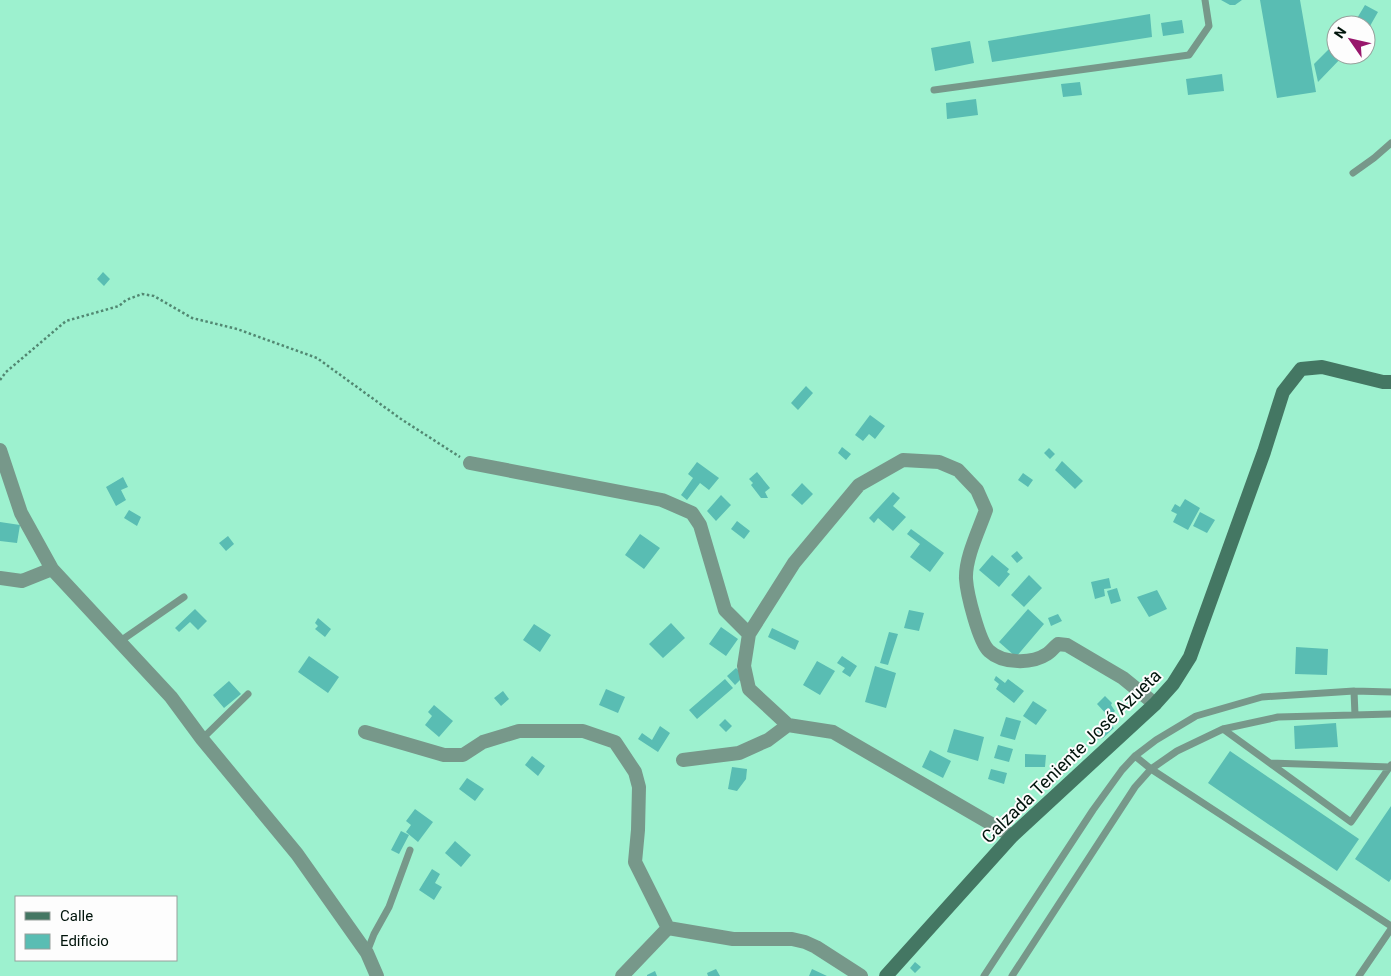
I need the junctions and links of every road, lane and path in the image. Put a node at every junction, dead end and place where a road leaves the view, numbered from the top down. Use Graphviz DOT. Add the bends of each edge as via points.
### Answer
graph roads {
  1 [pos="1205,0"];
  2 [pos="934,90"];
  3 [pos="1391,143"];
  4 [pos="1353,173"];
  5 [pos="0,380"];
  6 [pos="1391,382"];
  7 [pos="0,450"];
  8 [pos="470,463"];
  9 [pos="52,569"];
  10 [pos="0,578"];
  11 [pos="184,597"];
  12 [pos="749,634"];
  13 [pos="119,642"];
  14 [pos="1354,691"];
  15 [pos="1391,692"];
  16 [pos="248,694"];
  17 [pos="1155,704"];
  18 [pos="1391,714"];
  19 [pos="1355,715"];
  20 [pos="788,725"];
  21 [pos="1223,729"];
  22 [pos="365,732"];
  23 [pos="202,739"];
  24 [pos="1135,756"];
  25 [pos="683,760"];
  26 [pos="1269,763"];
  27 [pos="1390,766"];
  28 [pos="1151,769"];
  29 [pos="1012,836"];
  30 [pos="410,850"];
  31 [pos="668,928"];
  32 [pos="1391,928"];
  33 [pos="367,953"];
  34 [pos="377,976"];
  35 [pos="622,976"];
  36 [pos="861,976"];
  37 [pos="886,976"];
  38 [pos="984,976"];
  39 [pos="1012,976"];
  40 [pos="1359,976"];
  1 -- 2 [label="lane" via="1209,26 1189,55"];
  3 -- 4 [label="lane"];
  5 -- 8 [label="path" via="66,321 119,306 142,294 154,296 192,318 237,329 317,358 401,419"];
  6 -- 17 [label="main road, Calzada Teniente José Azueta" via="1322,367 1301,369 1283,392 1190,657"];
  7 -- 9 [label="street" via="21,513"];
  8 -- 12 [label="street" via="662,500 692,513 700,524 725,610"];
  9 -- 10 [label="street" via="22,581"];
  9 -- 13 [label="street"];
  11 -- 13 [label="lane"];
  12 -- 17 [label="street" via="794,562 859,485 903,460 939,462 958,470 977,490 986,510 970,553 966,579 976,625 989,651 1006,660 1031,661 1047,654 1058,644 1067,646 1123,678"];
  12 -- 20 [label="street" via="744,666 749,689"];
  13 -- 23 [label="street" via="171,697"];
  14 -- 15 [label="lane"];
  14 -- 19 [label="lane"];
  14 -- 24 [label="lane" via="1262,698 1196,716"];
  16 -- 23 [label="lane"];
  17 -- 29 [label="main road, Calzada Teniente José Azueta"];
  18 -- 19 [label="lane"];
  19 -- 21 [label="lane" via="1278,717"];
  20 -- 25 [label="street" via="768,740 739,754"];
  20 -- 29 [label="street" via="833,732"];
  21 -- 26 [label="lane"];
  21 -- 28 [label="lane" via="1177,751"];
  22 -- 31 [label="street" via="444,755 462,755 483,742 519,731 583,731 615,742 635,772 639,787 635,862"];
  23 -- 33 [label="street" via="297,854"];
  24 -- 28 [label="lane"];
  24 -- 38 [label="lane" via="1093,810"];
  26 -- 27 [label="lane"];
  26 -- 27 [label="lane" via="1350,822"];
  28 -- 32 [label="lane"];
  28 -- 39 [label="lane" via="1108,826"];
  29 -- 37 [label="main road, Calzada Teniente José Azueta"];
  30 -- 33 [label="lane" via="389,907"];
  31 -- 35 [label="street"];
  31 -- 36 [label="street" via="733,939 805,942"];
  32 -- 40 [label="lane"];
  33 -- 34 [label="street"];
}
